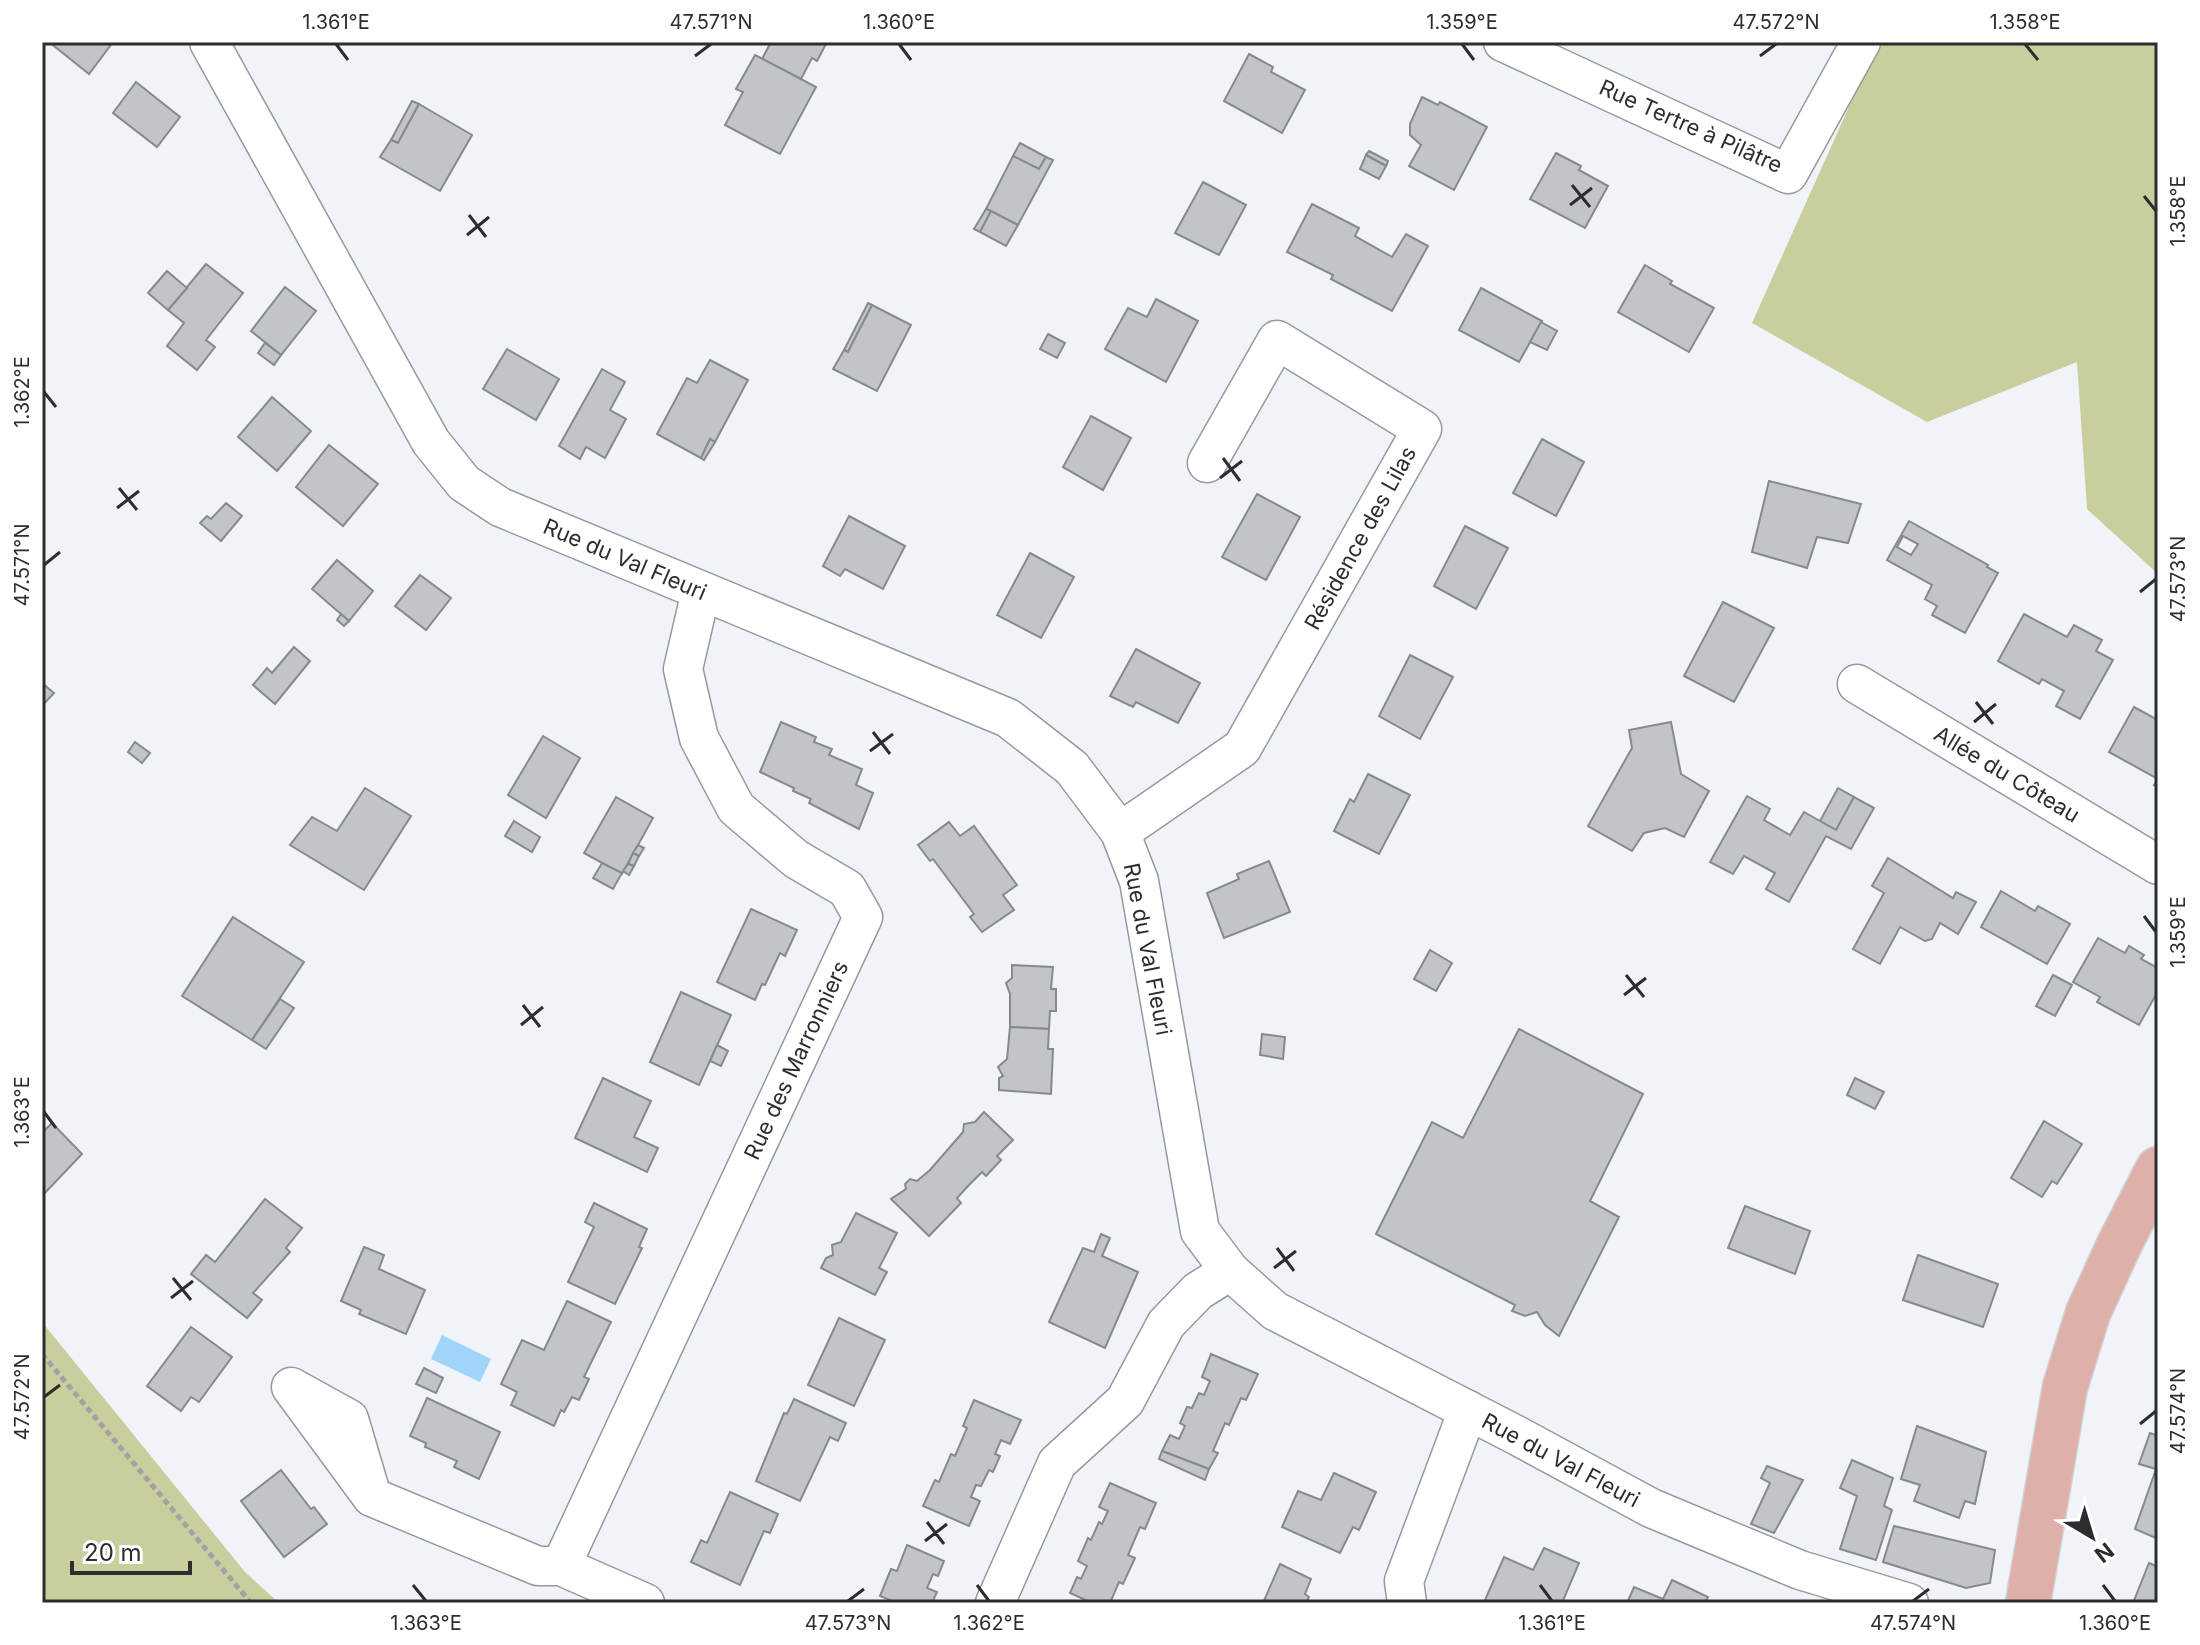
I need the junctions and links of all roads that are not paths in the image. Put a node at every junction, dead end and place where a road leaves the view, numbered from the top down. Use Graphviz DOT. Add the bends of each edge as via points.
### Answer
graph roads {
  1 [pos="209,42"];
  2 [pos="1503,42"];
  3 [pos="1861,42"];
  4 [pos="1207,463"];
  5 [pos="701,591"];
  6 [pos="1857,684"];
  7 [pos="1120,832"];
  8 [pos="2158,865"];
  9 [pos="2158,1169"];
  10 [pos="1230,1271"];
  11 [pos="1468,1410"];
  12 [pos="372,1497"];
  13 [pos="561,1566"];
  14 [pos="645,1603"];
  15 [pos="995,1603"];
  16 [pos="1407,1603"];
  17 [pos="1909,1603"];
  18 [pos="2028,1603"];
  1 -- 5 [label="street, Rue du Val Fleuri" via="431,442 464,483 500,507"];
  2 -- 3 [label="street, Rue Tertre à Pilâtre" via="1788,174"];
  4 -- 7 [label="street, Résidence des Lilas" via="1277,340 1422,429 1242,748"];
  5 -- 7 [label="street, Rue du Val Fleuri" via="1008,718 1072,768"];
  5 -- 13 [label="street, Rue des Marronniers" via="683,669 699,738 736,808 796,859 847,889 863,917"];
  6 -- 8 [label="street, Allée du Côteau"];
  7 -- 10 [label="street, Rue du Val Fleuri" via="1139,881 1200,1231"];
  9 -- 18 [label="main road" via="2088,1313 2065,1387"];
  10 -- 11 [label="street, Rue du Val Fleuri" via="1275,1311"];
  10 -- 15 [label="street" via="1198,1291 1166,1324 1125,1401 1057,1463"];
  11 -- 16 [label="street" via="1404,1581"];
  11 -- 17 [label="street, Rue du Val Fleuri" via="1651,1508 1800,1570"];
  12 -- 13 [label="street" via="538,1566"];
  13 -- 14 [label="street"];
}
